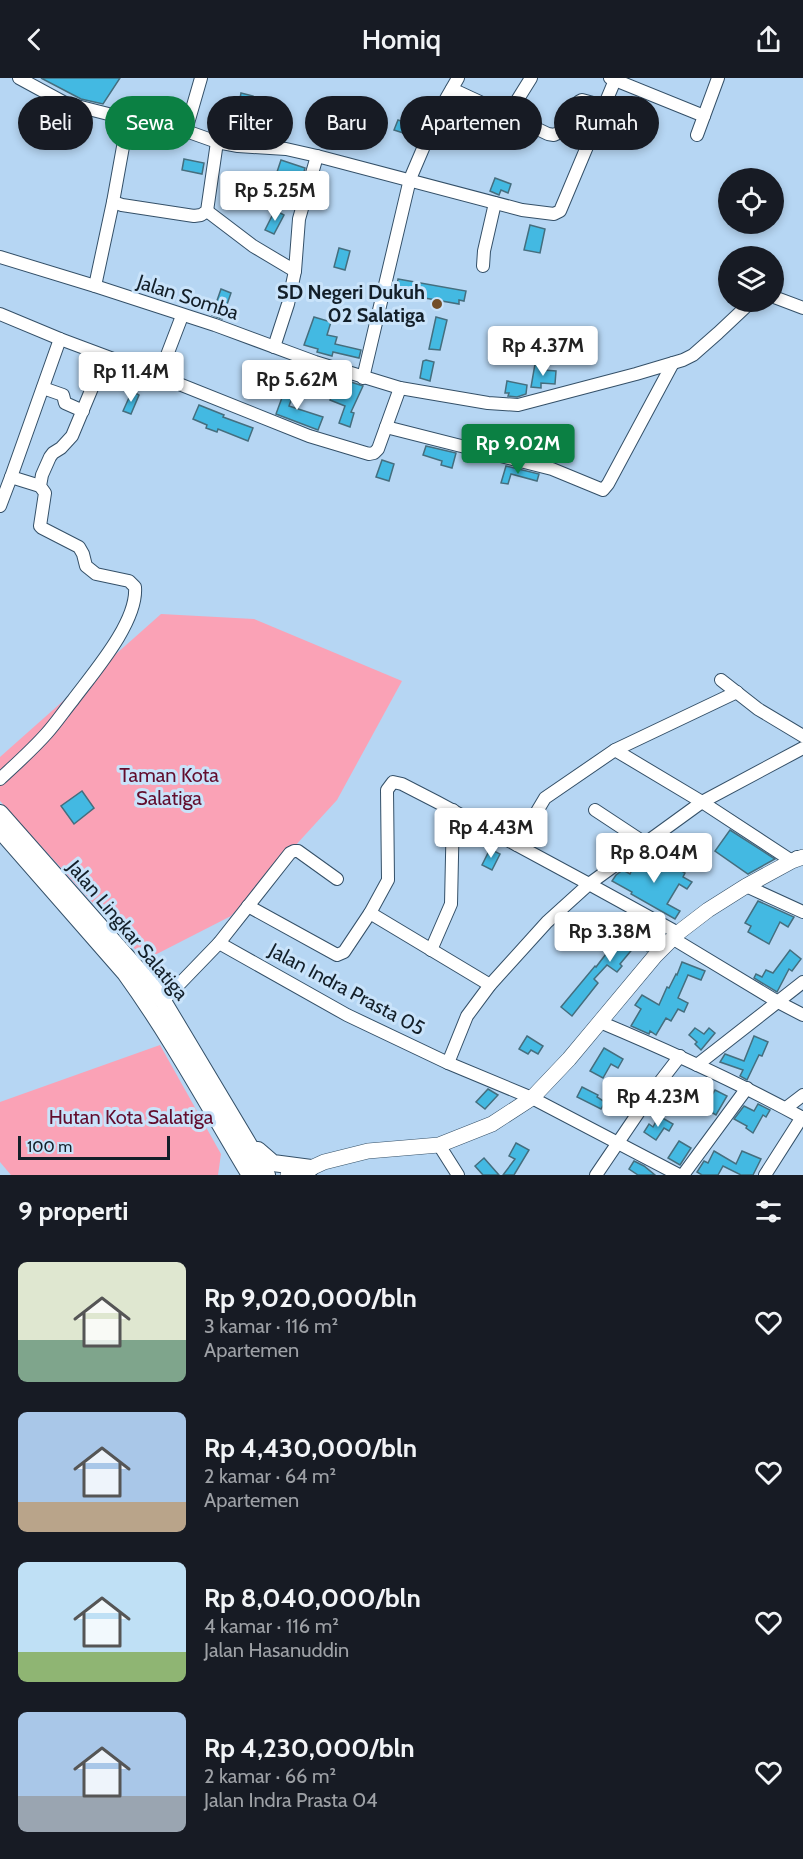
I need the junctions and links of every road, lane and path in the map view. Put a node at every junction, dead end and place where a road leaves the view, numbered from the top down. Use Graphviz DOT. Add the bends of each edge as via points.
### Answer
graph roads {
  1 [pos="19,78"];
  2 [pos="201,78"];
  3 [pos="531,78"];
  4 [pos="718,78"];
  5 [pos="613,79"];
  6 [pos="455,83"];
  7 [pos="477,96"];
  8 [pos="520,96"];
  9 [pos="607,96"];
  10 [pos="195,99"];
  11 [pos="105,113"];
  12 [pos="704,116"];
  13 [pos="697,135"];
  14 [pos="122,150"];
  15 [pos="216,150"];
  16 [pos="290,150"];
  17 [pos="586,150"];
  18 [pos="317,156"];
  19 [pos="410,179"];
  20 [pos="113,202"];
  21 [pos="495,202"];
  22 [pos="207,211"];
  23 [pos="0,257"];
  24 [pos="483,266"];
  25 [pos="295,271"];
  26 [pos="95,286"];
  27 [pos="784,301"];
  28 [pos="803,308"];
  29 [pos="740,312"];
  30 [pos="0,314"];
  31 [pos="182,316"];
  32 [pos="60,339"];
  33 [pos="274,347"];
  34 [pos="105,357"];
  35 [pos="673,363"];
  36 [pos="159,376"];
  37 [pos="363,378"];
  38 [pos="43,388"];
  39 [pos="400,388"];
  40 [pos="83,411"];
  41 [pos="386,428"];
  42 [pos="11,477"];
  43 [pos="40,486"];
  44 [pos="0,506"];
  45 [pos="721,680"];
  46 [pos="737,692"];
  47 [pos="803,736"];
  48 [pos="803,748"];
  49 [pos="615,750"];
  50 [pos="0,779"];
  51 [pos="702,802"];
  52 [pos="453,810"];
  53 [pos="594,810"];
  54 [pos="0,813"];
  55 [pos="0,830"];
  56 [pos="645,843"];
  57 [pos="517,845"];
  58 [pos="799,857"];
  59 [pos="337,879"];
  60 [pos="589,884"];
  61 [pos="746,886"];
  62 [pos="248,906"];
  63 [pos="803,912"];
  64 [pos="370,913"];
  65 [pos="675,936"];
  66 [pos="219,943"];
  67 [pos="431,950"];
  68 [pos="803,982"];
  69 [pos="490,985"];
  70 [pos="164,1001"];
  71 [pos="778,1002"];
  72 [pos="803,1015"];
  73 [pos="600,1022"];
  74 [pos="680,1056"];
  75 [pos="448,1063"];
  76 [pos="698,1065"];
  77 [pos="747,1088"];
  78 [pos="803,1095"];
  79 [pos="532,1098"];
  80 [pos="786,1108"];
  81 [pos="803,1118"];
  82 [pos="237,1139"];
  83 [pos="619,1142"];
  84 [pos="438,1145"];
  85 [pos="307,1172"];
  86 [pos="245,1175"];
  87 [pos="250,1175"];
  88 [pos="267,1175"];
  89 [pos="288,1175"];
  90 [pos="458,1175"];
  91 [pos="596,1175"];
  92 [pos="681,1175"];
  93 [pos="765,1175"];
  1 -- 11 [label="street" via="65,103"];
  2 -- 10 [label="street"];
  3 -- 8 [label="street"];
  4 -- 12 [label="street"];
  5 -- 9 [label="street"];
  5 -- 12 [label="street"];
  6 -- 7 [label="street"];
  6 -- 19 [label="street"];
  12 -- 13 [label="street"];
  14 -- 20 [label="street"];
  15 -- 22 [label="street"];
  16 -- 18 [label="street"];
  17 -- 21 [label="street" via="560,211 554,214 522,210"];
  18 -- 19 [label="street"];
  18 -- 25 [label="street" via="299,219"];
  19 -- 21 [label="street"];
  19 -- 37 [label="street"];
  20 -- 22 [label="street" via="194,216"];
  20 -- 26 [label="street"];
  21 -- 24 [label="street"];
  22 -- 25 [label="street" via="253,246"];
  23 -- 26 [label="street, Jalan Somba"];
  25 -- 33 [label="street"];
  26 -- 31 [label="street, Jalan Somba"];
  27 -- 28 [label="street"];
  29 -- 35 [label="street, Jalan Somba" via="693,355"];
  30 -- 32 [label="street"];
  31 -- 33 [label="street, Jalan Somba"];
  31 -- 36 [label="street"];
  32 -- 34 [label="street"];
  32 -- 38 [label="street"];
  33 -- 37 [label="street, Jalan Somba"];
  34 -- 36 [label="street"];
  34 -- 40 [label="street"];
  35 -- 39 [label="street, Jalan Somba" via="513,405"];
  35 -- 41 [label="street" via="603,490 552,469"];
  36 -- 41 [label="street" via="309,436 369,454 378,449"];
  37 -- 39 [label="street, Jalan Somba"];
  38 -- 40 [label="street" via="63,395 65,403"];
  38 -- 42 [label="street"];
  39 -- 41 [label="street"];
  40 -- 43 [label="street" via="68,442 52,453"];
  42 -- 43 [label="street"];
  42 -- 44 [label="street"];
  43 -- 50 [label="street" via="45,493 40,526 79,547 86,566 96,574 129,581 135,596 115,643 86,683 47,733"];
  45 -- 46 [label="street"];
  46 -- 47 [label="street"];
  46 -- 49 [label="street"];
  48 -- 51 [label="street"];
  49 -- 51 [label="street"];
  49 -- 57 [label="street" via="545,798"];
  51 -- 56 [label="street"];
  51 -- 58 [label="street"];
  52 -- 57 [label="street"];
  52 -- 64 [label="street" via="393,782 387,790 388,880"];
  52 -- 67 [label="street" via="451,904"];
  53 -- 56 [label="street"];
  54 -- 70 [label="highway, Jalan Lingkar Salatiga"];
  55 -- 82 [label="highway, Jalan Lingkar Salatiga" via="131,981"];
  56 -- 60 [label="street"];
  57 -- 60 [label="street"];
  58 -- 61 [label="main road"];
  59 -- 62 [label="street" via="294,851"];
  60 -- 65 [label="street"];
  60 -- 69 [label="street" via="547,922"];
  61 -- 63 [label="street"];
  61 -- 65 [label="main road"];
  62 -- 64 [label="street" via="337,955 344,952"];
  62 -- 66 [label="street"];
  64 -- 67 [label="street"];
  65 -- 71 [label="street"];
  65 -- 73 [label="main road"];
  66 -- 70 [label="street"];
  66 -- 75 [label="street, Jalan Indra Prasta 05" via="347,1015"];
  67 -- 69 [label="street"];
  68 -- 71 [label="street"];
  69 -- 75 [label="street" via="467,1016"];
  70 -- 82 [label="highway, Jalan Lingkar Salatiga"];
  71 -- 72 [label="street"];
  71 -- 76 [label="street"];
  73 -- 74 [label="street"];
  73 -- 79 [label="main road"];
  74 -- 76 [label="street"];
  74 -- 83 [label="street"];
  75 -- 79 [label="street, Jalan Indra Prasta 05"];
  76 -- 77 [label="street"];
  77 -- 80 [label="street"];
  77 -- 92 [label="street"];
  78 -- 80 [label="street"];
  79 -- 83 [label="street, Jalan Indra Prasta 05"];
  79 -- 84 [label="main road" via="492,1124"];
  80 -- 81 [label="street"];
  81 -- 93 [label="street"];
  82 -- 85 [label="highway" via="273,1163"];
  82 -- 86 [label="highway"];
  82 -- 87 [label="highway, Jalan Lingkar Salatiga"];
  82 -- 88 [label="highway, Jalan Lingkar Salatiga"];
  83 -- 91 [label="street"];
  83 -- 92 [label="street, Jalan Indra Prasta 05"];
  84 -- 85 [label="main road" via="378,1149 324,1162"];
  84 -- 90 [label="street"];
  85 -- 89 [label="main road"];
}
